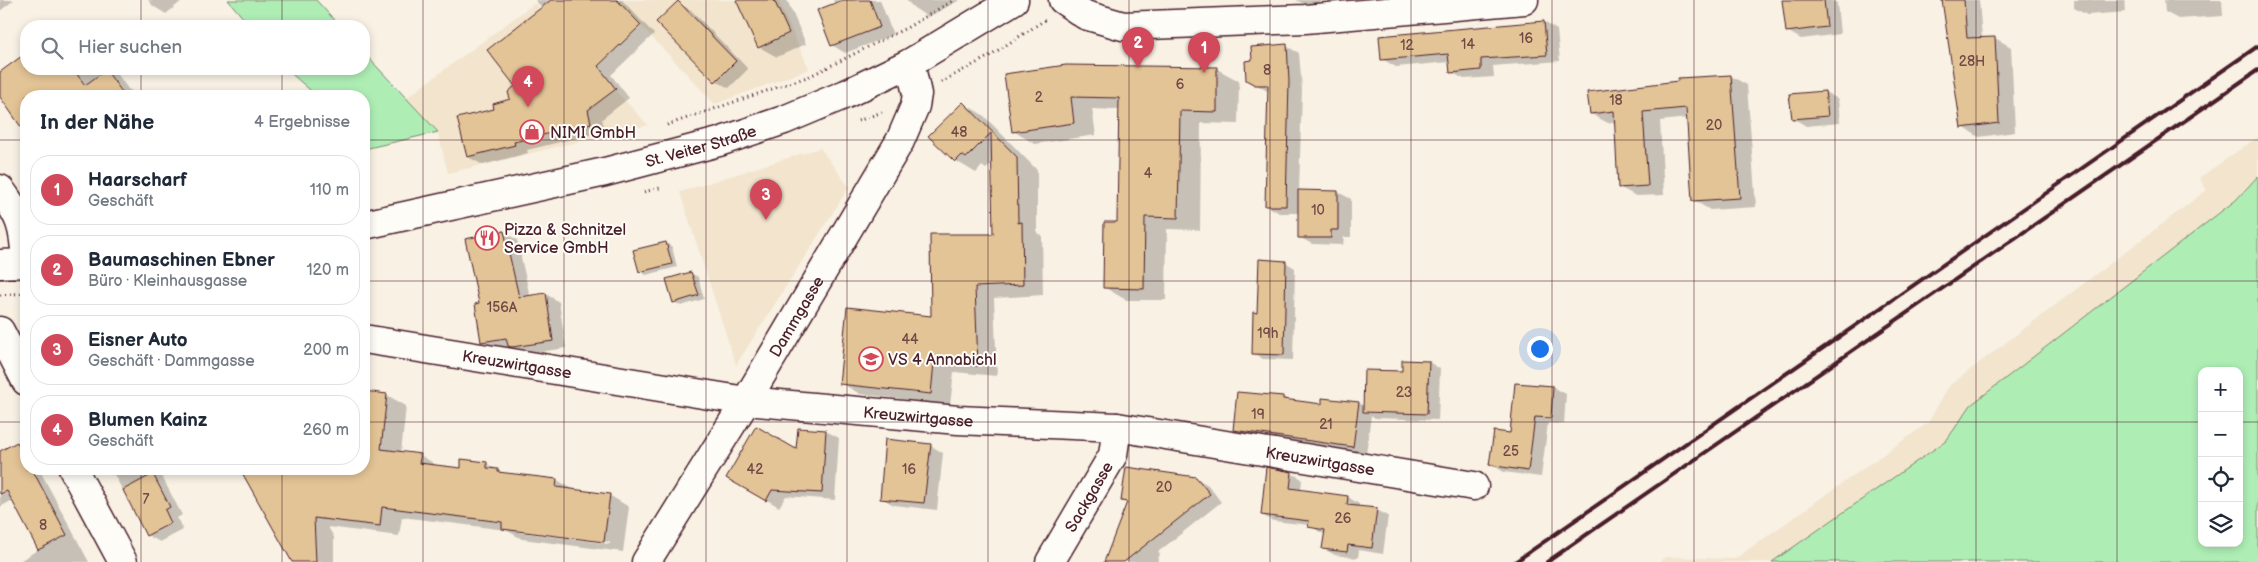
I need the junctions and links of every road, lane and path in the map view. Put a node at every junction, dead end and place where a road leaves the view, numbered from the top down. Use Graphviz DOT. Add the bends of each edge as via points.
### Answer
graph roads {
  1 [pos="954,0"];
  2 [pos="1014,0"];
  3 [pos="1063,0"];
  4 [pos="1524,0"];
  5 [pos="910,63"];
  6 [pos="658,128"];
  7 [pos="0,188"];
  8 [pos="20,221"];
  9 [pos="370,224"];
  10 [pos="20,262"];
  11 [pos="0,264"];
  12 [pos="20,293"];
  13 [pos="0,295"];
  14 [pos="0,331"];
  15 [pos="370,340"];
  16 [pos="20,369"];
  17 [pos="746,401"];
  18 [pos="1116,427"];
  19 [pos="76,475"];
  20 [pos="1474,486"];
  21 [pos="123,562"];
  22 [pos="646,562"];
  23 [pos="1050,562"];
  1 -- 6 [label="path" via="810,76"];
  2 -- 5 [label="street, St. Veiter Straße"];
  3 -- 4 [label="street" via="1085,15 1123,26 1305,19"];
  5 -- 9 [label="street, St. Veiter Straße" via="793,116 719,142 605,172"];
  5 -- 17 [label="street, Dammgasse" via="917,94 900,141"];
  7 -- 8 [label="street"];
  10 -- 11 [label="street"];
  12 -- 13 [label="path"];
  14 -- 16 [label="street"];
  15 -- 17 [label="street, Kreuzwirtgasse"];
  17 -- 18 [label="street, Kreuzwirtgasse" via="958,420"];
  17 -- 22 [label="street, Dammgasse"];
  18 -- 20 [label="street, Kreuzwirtgasse"];
  18 -- 23 [label="street, Sackgasse" via="1112,455"];
  19 -- 21 [label="street"];
}
